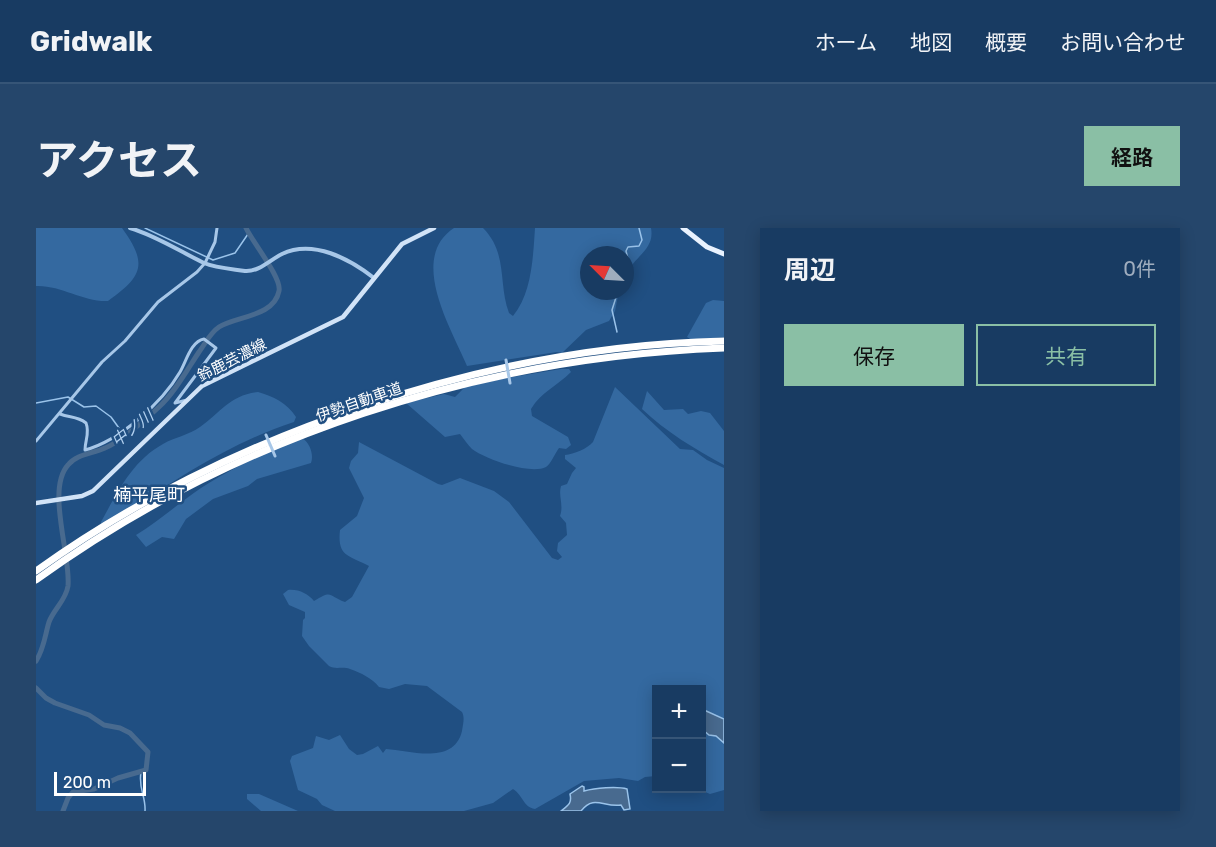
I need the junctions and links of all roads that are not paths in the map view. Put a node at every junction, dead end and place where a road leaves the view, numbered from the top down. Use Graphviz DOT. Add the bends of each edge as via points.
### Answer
graph roads {
  1 [pos="130,228"];
  2 [pos="217,228"];
  3 [pos="434,228"];
  4 [pos="683,228"];
  5 [pos="724,255"];
  6 [pos="205,261"];
  7 [pos="374,278"];
  8 [pos="724,341"];
  9 [pos="724,348"];
  10 [pos="506,360"];
  11 [pos="510,383"];
  12 [pos="188,399"];
  13 [pos="60,414"];
  14 [pos="266,435"];
  15 [pos="36,441"];
  16 [pos="275,456"];
  17 [pos="36,503"];
  18 [pos="95,537"];
  19 [pos="49,566"];
  20 [pos="36,571"];
  21 [pos="36,580"];
  1 -- 6 [label="street"];
  2 -- 6 [label="street"];
  3 -- 7 [label="main road, 鈴鹿芸濃線" via="402,244"];
  4 -- 5 [label="main road"];
  6 -- 7 [label="street" via="249,271 294,250 310,250 344,257"];
  6 -- 13 [label="street" via="197,272 157,303"];
  7 -- 12 [label="main road, 鈴鹿芸濃線" via="343,317 202,386"];
  8 -- 18 [label="highway, 伊勢自動車道" via="558,358 389,398 248,452 167,491"];
  9 -- 18 [label="highway, 伊勢自動車道" via="579,362 408,399 237,464"];
  10 -- 11 [label="street, bridge"];
  12 -- 13 [label="street" via="175,403 216,348 204,339 196,342 162,396 104,445 85,450 86,423"];
  12 -- 17 [label="main road, 鈴鹿芸濃線" via="93,490 82,496"];
  13 -- 15 [label="street"];
  14 -- 16 [label="street, bridge"];
  18 -- 19 [label="highway, 伊勢自動車道"];
  19 -- 20 [label="highway, 伊勢自動車道"];
  19 -- 21 [label="highway, 伊勢自動車道"];
}
